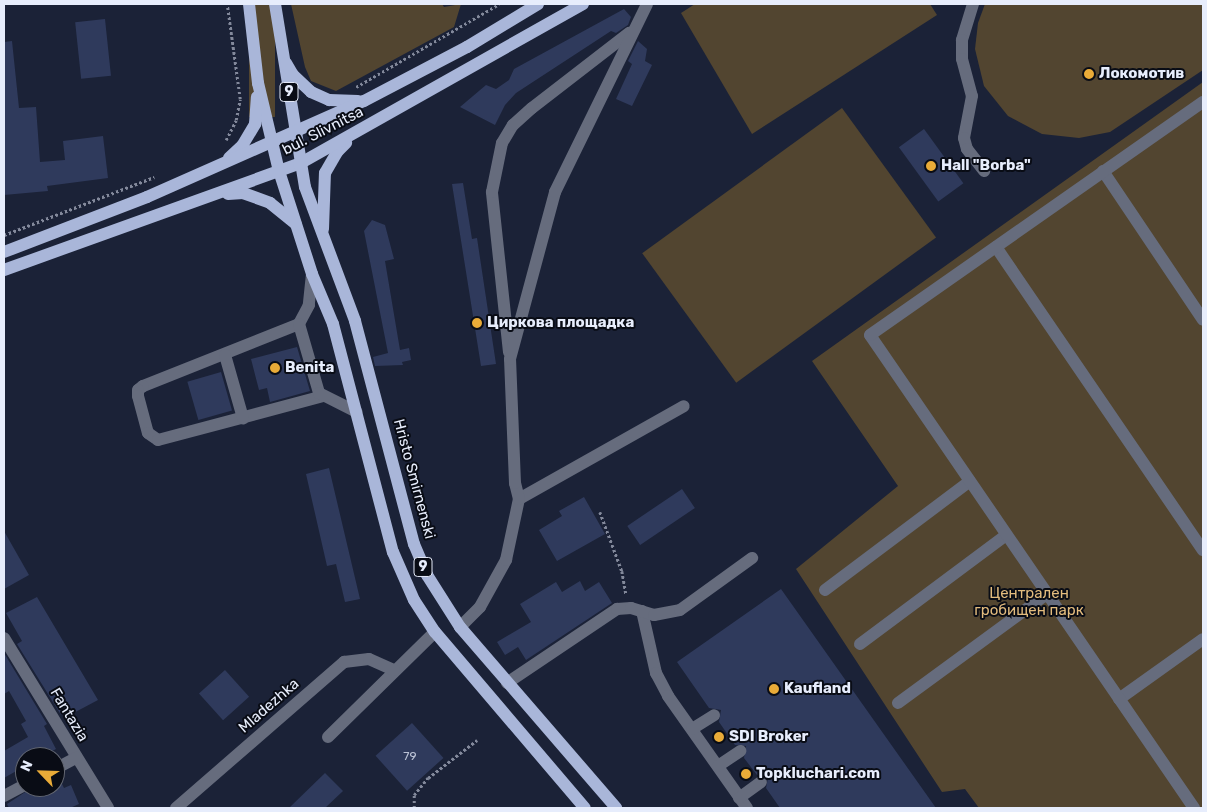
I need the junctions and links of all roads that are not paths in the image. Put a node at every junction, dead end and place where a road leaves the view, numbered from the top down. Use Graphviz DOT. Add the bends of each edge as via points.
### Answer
graph roads {
  1 [pos="249,4"];
  2 [pos="275,4"];
  3 [pos="538,4"];
  4 [pos="583,4"];
  5 [pos="647,4"];
  6 [pos="973,4"];
  7 [pos="635,28"];
  8 [pos="280,52"];
  9 [pos="258,84"];
  10 [pos="364,101"];
  11 [pos="1203,102"];
  12 [pos="298,131"];
  13 [pos="359,132"];
  14 [pos="272,143"];
  15 [pos="224,164"];
  16 [pos="299,164"];
  17 [pos="278,171"];
  18 [pos="1103,171"];
  19 [pos="984,172"];
  20 [pos="216,195"];
  21 [pos="296,224"];
  22 [pos="324,244"];
  23 [pos="996,247"];
  24 [pos="4,252"];
  25 [pos="4,270"];
  26 [pos="312,274"];
  27 [pos="1203,320"];
  28 [pos="299,324"];
  29 [pos="225,355"];
  30 [pos="510,359"];
  31 [pos="323,396"];
  32 [pos="684,406"];
  33 [pos="358,412"];
  34 [pos="243,418"];
  35 [pos="970,481"];
  36 [pos="519,499"];
  37 [pos="1006,535"];
  38 [pos="1203,550"];
  39 [pos="752,558"];
  40 [pos="825,590"];
  41 [pos="1047,594"];
  42 [pos="642,611"];
  43 [pos="460,627"];
  44 [pos="435,632"];
  45 [pos="4,638"];
  46 [pos="1203,639"];
  47 [pos="860,644"];
  48 [pos="394,670"];
  49 [pos="507,682"];
  50 [pos="1119,698"];
  51 [pos="898,704"];
  52 [pos="714,715"];
  53 [pos="692,729"];
  54 [pos="328,737"];
  55 [pos="740,751"];
  56 [pos="76,758"];
  57 [pos="65,764"];
  58 [pos="718,766"];
  59 [pos="761,782"];
  60 [pos="743,803"];
  61 [pos="108,808"];
  62 [pos="176,808"];
  63 [pos="585,808"];
  64 [pos="616,808"];
  65 [pos="1194,808"];
  1 -- 9 [label="main road, 9"];
  2 -- 8 [label="main road, 9"];
  3 -- 10 [label="main road, bul. Slivnitsa" via="467,47"];
  4 -- 13 [label="main road, bul. Slivnitsa"];
  5 -- 7 [label="street"];
  6 -- 19 [label="street" via="962,40 962,59 972,96 964,138 967,149"];
  7 -- 30 [label="street" via="555,192"];
  7 -- 30 [label="street" via="532,108 513,125 502,143 492,192"];
  8 -- 10 [label="main road" via="293,75 311,92 329,100"];
  8 -- 12 [label="main road, 9"];
  9 -- 14 [label="main road, 9"];
  9 -- 15 [label="main road" via="255,124 242,146"];
  10 -- 12 [label="main road, bul. Slivnitsa"];
  11 -- 18 [label="street"];
  12 -- 14 [label="main road, bul. Slivnitsa"];
  12 -- 16 [label="main road, Hristo Smirnenski / 9"];
  13 -- 16 [label="main road, bul. Slivnitsa"];
  13 -- 22 [label="main road" via="337,152 325,174 322,202"];
  14 -- 15 [label="main road, bul. Slivnitsa"];
  14 -- 17 [label="main road, 9"];
  15 -- 24 [label="main road, bul. Slivnitsa"];
  16 -- 17 [label="main road, bul. Slivnitsa"];
  16 -- 22 [label="main road, Hristo Smirnenski / 9"];
  17 -- 20 [label="main road, bul. Slivnitsa"];
  17 -- 21 [label="main road, 9"];
  18 -- 23 [label="street"];
  18 -- 27 [label="street"];
  20 -- 21 [label="main road" via="243,193 270,204"];
  20 -- 25 [label="main road, bul. Slivnitsa"];
  21 -- 26 [label="main road, 9"];
  22 -- 43 [label="main road, Hristo Smirnenski / 9" via="355,321 414,544 427,575"];
  23 -- 35 [label="street" via="870,335"];
  23 -- 38 [label="street"];
  26 -- 28 [label="street" via="309,305"];
  26 -- 33 [label="main road, 9" via="333,324"];
  28 -- 29 [label="street"];
  28 -- 31 [label="street"];
  29 -- 34 [label="street"];
  29 -- 34 [label="street" via="138,390 148,433 158,440"];
  30 -- 36 [label="street" via="515,483"];
  31 -- 33 [label="street"];
  31 -- 34 [label="street"];
  32 -- 36 [label="street"];
  33 -- 44 [label="main road, 9" via="393,552 414,600"];
  35 -- 37 [label="street"];
  35 -- 40 [label="street"];
  36 -- 43 [label="street" via="506,560 480,607"];
  37 -- 41 [label="street"];
  37 -- 47 [label="street"];
  39 -- 42 [label="street" via="680,610 654,615"];
  41 -- 50 [label="street"];
  41 -- 51 [label="street"];
  42 -- 49 [label="street" via="616,609"];
  42 -- 53 [label="street" via="656,674"];
  43 -- 49 [label="main road, Hristo Smirnenski / 9"];
  44 -- 48 [label="street"];
  44 -- 63 [label="main road, 9"];
  45 -- 56 [label="street, Fantazia"];
  46 -- 50 [label="street"];
  48 -- 54 [label="street"];
  48 -- 62 [label="street, Mladezhka" via="369,659 344,662"];
  49 -- 64 [label="main road, Hristo Smirnenski / 9"];
  50 -- 65 [label="street"];
  52 -- 53 [label="street"];
  53 -- 58 [label="street"];
  55 -- 58 [label="street"];
  56 -- 57 [label="street"];
  56 -- 61 [label="street, Fantazia"];
  58 -- 60 [label="street"];
  59 -- 60 [label="street"];
}
